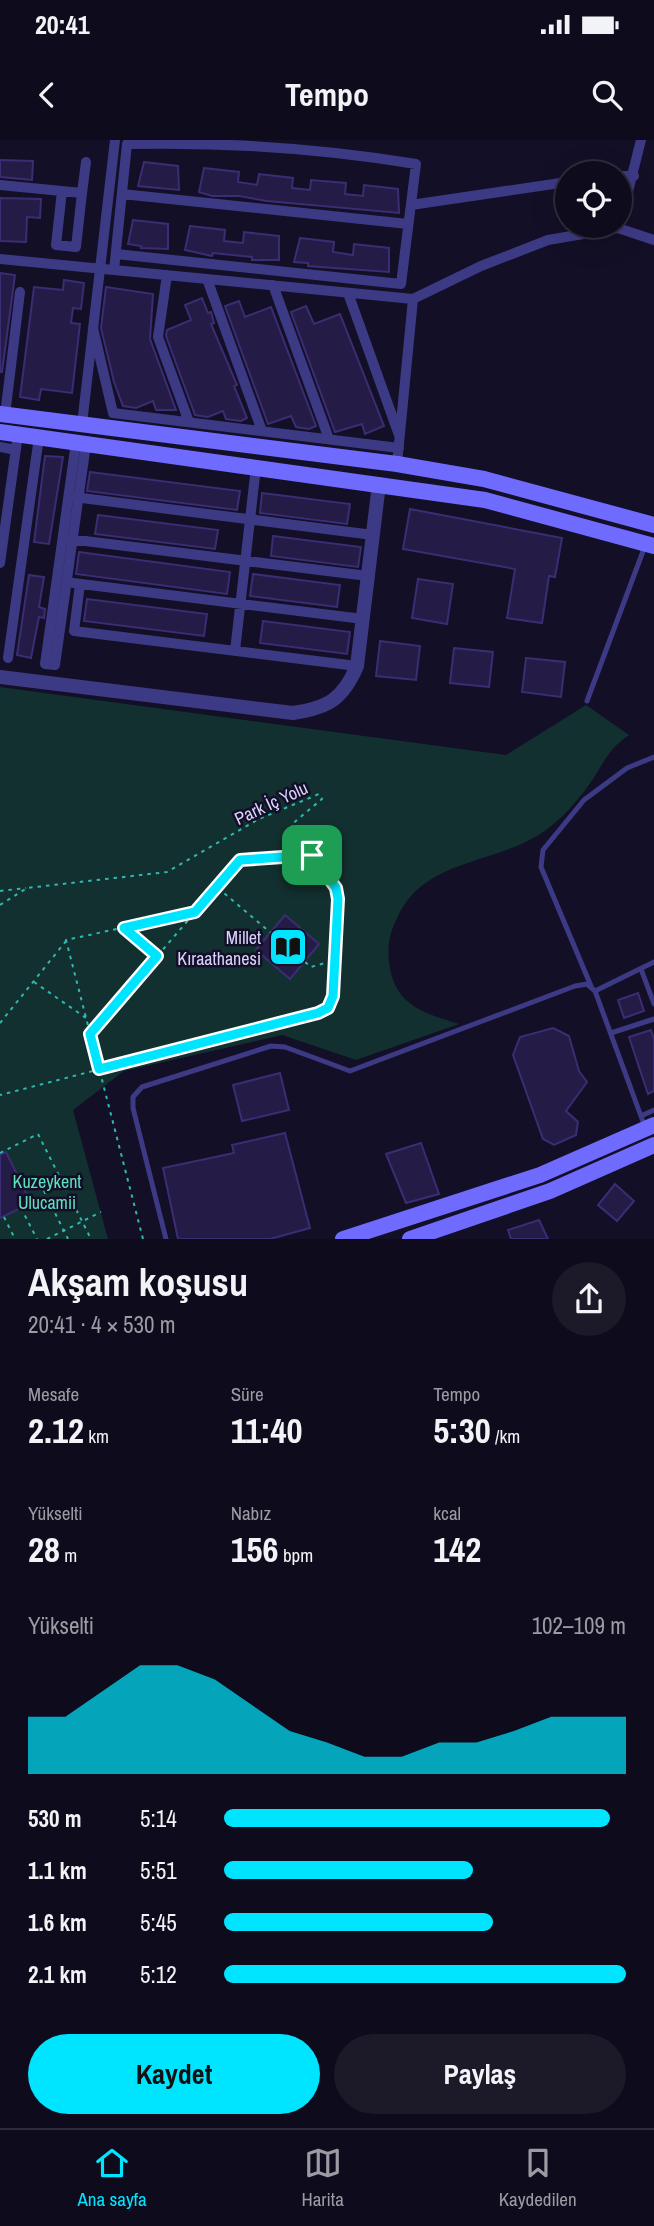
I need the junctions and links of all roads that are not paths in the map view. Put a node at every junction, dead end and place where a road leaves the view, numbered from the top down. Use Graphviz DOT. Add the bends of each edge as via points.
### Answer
graph roads {
  1 [pos="115,140"];
  2 [pos="641,140"];
  3 [pos="86,162"];
  4 [pos="634,176"];
  5 [pos="632,183"];
  6 [pos="555,184"];
  7 [pos="0,185"];
  8 [pos="62,191"];
  9 [pos="82,193"];
  10 [pos="122,194"];
  11 [pos="411,205"];
  12 [pos="408,224"];
  13 [pos="632,231"];
  14 [pos="558,238"];
  15 [pos="654,240"];
  16 [pos="56,245"];
  17 [pos="116,254"];
  18 [pos="0,259"];
  19 [pos="53,264"];
  20 [pos="100,268"];
  21 [pos="114,270"];
  22 [pos="167,275"];
  23 [pos="207,279"];
  24 [pos="273,285"];
  25 [pos="20,292"];
  26 [pos="348,293"];
  27 [pos="413,299"];
  28 [pos="93,328"];
  29 [pos="2,415"];
  30 [pos="189,422"];
  31 [pos="82,424"];
  32 [pos="262,431"];
  33 [pos="0,432"];
  34 [pos="39,437"];
  35 [pos="328,439"];
  36 [pos="17,442"];
  37 [pos="81,443"];
  38 [pos="0,447"];
  39 [pos="399,450"];
  40 [pos="256,467"];
  41 [pos="379,484"];
  42 [pos="73,497"];
  43 [pos="250,520"];
  44 [pos="654,525"];
  45 [pos="373,535"];
  46 [pos="67,538"];
  47 [pos="650,544"];
  48 [pos="0,557"];
  49 [pos="22,557"];
  50 [pos="245,561"];
  51 [pos="368,576"];
  52 [pos="61,581"];
  53 [pos="80,584"];
  54 [pos="240,604"];
  55 [pos="363,619"];
  56 [pos="234,651"];
  57 [pos="8,658"];
  58 [pos="357,666"];
  59 [pos="0,677"];
  60 [pos="587,701"];
  61 [pos="654,757"];
  62 [pos="654,962"];
  63 [pos="641,969"];
  64 [pos="593,988"];
  65 [pos="654,1004"];
  66 [pos="654,1018"];
  67 [pos="611,1033"];
  68 [pos="654,1110"];
  69 [pos="647,1124"];
  70 [pos="654,1145"];
  71 [pos="166,1239"];
  72 [pos="343,1239"];
  73 [pos="410,1239"];
  1 -- 20 [label="street"];
  2 -- 4 [label="street"];
  3 -- 9 [label="street"];
  4 -- 5 [label="street"];
  6 -- 11 [label="street"];
  7 -- 8 [label="street"];
  8 -- 9 [label="street"];
  8 -- 16 [label="street"];
  9 -- 16 [label="street" via="76,247"];
  10 -- 11 [label="street" via="127,144 207,143 305,148 416,164"];
  10 -- 12 [label="street"];
  10 -- 17 [label="street"];
  11 -- 12 [label="street"];
  12 -- 17 [label="street" via="401,284"];
  13 -- 15 [label="street"];
  14 -- 27 [label="street" via="481,266"];
  16 -- 19 [label="street"];
  17 -- 21 [label="street"];
  18 -- 19 [label="street"];
  19 -- 20 [label="street"];
  20 -- 21 [label="street"];
  20 -- 28 [label="street"];
  21 -- 22 [label="street"];
  22 -- 23 [label="street"];
  22 -- 30 [label="street" via="158,337"];
  23 -- 24 [label="street"];
  23 -- 32 [label="street"];
  24 -- 26 [label="street"];
  24 -- 35 [label="street"];
  25 -- 29 [label="street"];
  26 -- 27 [label="street"];
  26 -- 39 [label="street"];
  27 -- 39 [label="street"];
  28 -- 30 [label="street" via="113,413"];
  28 -- 31 [label="street"];
  29 -- 31 [label="main road"];
  30 -- 32 [label="street"];
  31 -- 39 [label="main road"];
  32 -- 35 [label="street"];
  33 -- 36 [label="main road"];
  34 -- 36 [label="main road"];
  34 -- 37 [label="main road"];
  34 -- 49 [label="street"];
  35 -- 39 [label="street"];
  36 -- 38 [label="street"];
  36 -- 48 [label="street"];
  37 -- 40 [label="main road"];
  37 -- 42 [label="street"];
  39 -- 44 [label="main road" via="484,479"];
  40 -- 41 [label="main road"];
  40 -- 43 [label="street"];
  41 -- 45 [label="street"];
  41 -- 47 [label="main road" via="485,500"];
  42 -- 43 [label="street"];
  42 -- 46 [label="street"];
  43 -- 45 [label="street"];
  43 -- 50 [label="street"];
  45 -- 51 [label="street"];
  46 -- 50 [label="street"];
  46 -- 52 [label="street"];
  47 -- 60 [label="lane"];
  48 -- 49 [label="street"];
  49 -- 57 [label="street"];
  50 -- 51 [label="street"];
  50 -- 54 [label="street"];
  51 -- 55 [label="street"];
  52 -- 52 [label="street" via="45,663 55,665"];
  52 -- 53 [label="street"];
  53 -- 54 [label="street"];
  53 -- 56 [label="street" via="74,631"];
  54 -- 55 [label="street"];
  54 -- 56 [label="street"];
  55 -- 58 [label="street"];
  56 -- 58 [label="street"];
  58 -- 59 [label="street" via="349,687 326,705 293,713"];
  61 -- 64 [label="lane" via="627,768 584,800 543,850 541,867"];
  62 -- 63 [label="lane"];
  63 -- 64 [label="lane"];
  63 -- 65 [label="lane"];
  64 -- 67 [label="lane"];
  64 -- 71 [label="lane" via="575,986 350,1071 271,1046 142,1087 133,1097 133,1108"];
  66 -- 67 [label="lane"];
  67 -- 69 [label="lane"];
  68 -- 69 [label="lane"];
  69 -- 72 [label="main road" via="540,1175"];
  70 -- 73 [label="main road" via="550,1191"];
}
